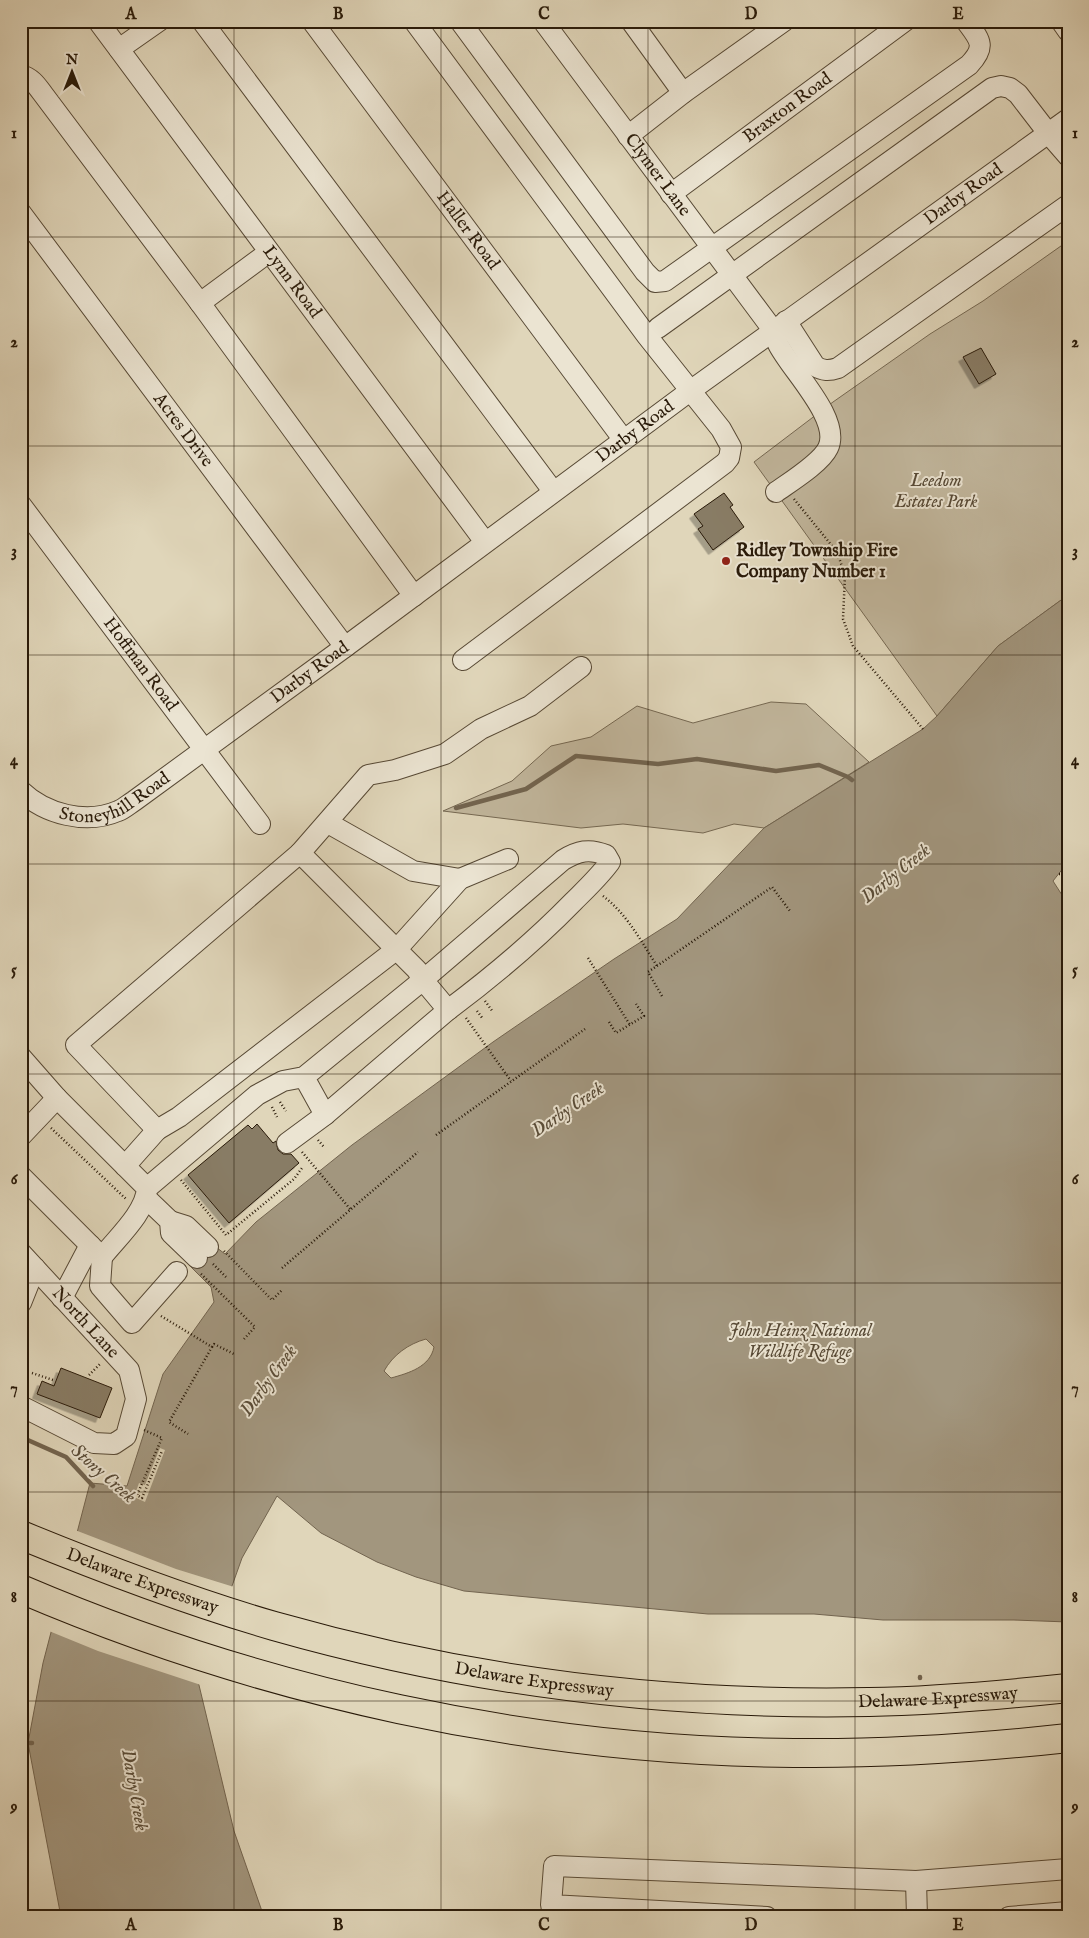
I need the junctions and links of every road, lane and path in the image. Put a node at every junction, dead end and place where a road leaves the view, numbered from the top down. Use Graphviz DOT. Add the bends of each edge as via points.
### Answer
graph roads {
  1 [pos="98,21"];
  2 [pos="159,21"];
  3 [pos="202,21"];
  4 [pos="312,21"];
  5 [pos="414,21"];
  6 [pos="460,21"];
  7 [pos="543,21"];
  8 [pos="631,21"];
  9 [pos="784,21"];
  10 [pos="905,21"];
  11 [pos="966,21"];
  12 [pos="1061,21"];
  13 [pos="1068,31"];
  14 [pos="118,49"];
  15 [pos="21,75"];
  16 [pos="683,93"];
  17 [pos="1068,119"];
  18 [pos="1048,133"];
  19 [pos="628,136"];
  20 [pos="1068,156"];
  21 [pos="671,194"];
  22 [pos="1068,205"];
  23 [pos="21,213"];
  24 [pos="711,247"];
  25 [pos="269,252"];
  26 [pos="732,275"];
  27 [pos="200,303"];
  28 [pos="779,325"];
  29 [pos="658,328"];
  30 [pos="690,391"];
  31 [pos="623,440"];
  32 [pos="780,489"];
  33 [pos="553,491"];
  34 [pos="21,505"];
  35 [pos="485,542"];
  36 [pos="414,596"];
  37 [pos="345,648"];
  38 [pos="463,660"];
  39 [pos="581,667"];
  40 [pos="923,729"];
  41 [pos="205,749"];
  42 [pos="21,791"];
  43 [pos="328,823"];
  44 [pos="260,824"];
  45 [pos="300,853"];
  46 [pos="508,858"];
  47 [pos="1059,874"];
  48 [pos="1068,874"];
  49 [pos="460,879"];
  50 [pos="589,886"];
  51 [pos="790,912"];
  52 [pos="397,950"];
  53 [pos="588,958"];
  54 [pos="657,966"];
  55 [pos="423,980"];
  56 [pos="662,996"];
  57 [pos="636,1004"];
  58 [pos="457,1014"];
  59 [pos="609,1022"];
  60 [pos="630,1025"];
  61 [pos="585,1029"];
  62 [pos="21,1057"];
  63 [pos="304,1077"];
  64 [pos="511,1082"];
  65 [pos="60,1101"];
  66 [pos="325,1115"];
  67 [pos="50,1128"];
  68 [pos="156,1130"];
  69 [pos="436,1135"];
  70 [pos="21,1136"];
  71 [pos="287,1143"];
  72 [pos="418,1152"];
  73 [pos="308,1160"];
  74 [pos="125,1166"];
  75 [pos="302,1168"];
  76 [pos="21,1176"];
  77 [pos="180,1179"];
  78 [pos="147,1193"];
  79 [pos="126,1199"];
  80 [pos="351,1210"];
  81 [pos="96,1251"];
  82 [pos="21,1253"];
  83 [pos="206,1257"];
  84 [pos="35,1268"];
  85 [pos="282,1268"];
  86 [pos="176,1272"];
  87 [pos="282,1290"];
  88 [pos="62,1298"];
  89 [pos="21,1303"];
  90 [pos="170,1322"];
  91 [pos="244,1339"];
  92 [pos="212,1347"];
  93 [pos="234,1354"];
  94 [pos="118,1364"];
  95 [pos="32,1373"];
  96 [pos="89,1375"];
  97 [pos="53,1380"];
  98 [pos="21,1406"];
  99 [pos="129,1424"];
  100 [pos="188,1434"];
  101 [pos="162,1451"];
  102 [pos="21,1535"];
  103 [pos="21,1589"];
  104 [pos="1068,1688"];
  105 [pos="1068,1738"];
  106 [pos="1068,1868"];
  107 [pos="916,1881"];
  108 [pos="550,1911"];
  109 [pos="1068,1912"];
  110 [pos="767,1917"];
  111 [pos="917,1917"];
  112 [pos="1009,1917"];
  1 -- 14 [label="street, Lynn Road"];
  2 -- 14 [label="street"];
  3 -- 33 [label="street"];
  4 -- 31 [label="street, Haller Road"];
  5 -- 30 [label="street"];
  6 -- 24 [label="street" via="655,282 665,281"];
  7 -- 19 [label="street, Clymer Lane"];
  8 -- 16 [label="street"];
  9 -- 16 [label="street"];
  10 -- 21 [label="street, Braxton Road"];
  11 -- 24 [label="street" via="979,39 981,48 968,65"];
  12 -- 13 [label="street"];
  14 -- 25 [label="street, Lynn Road"];
  15 -- 27 [label="street" via="35,83"];
  16 -- 19 [label="street"];
  17 -- 18 [label="street, Darby Road"];
  18 -- 20 [label="street"];
  18 -- 26 [label="street" via="1018,94 1010,88 992,88"];
  18 -- 28 [label="street, Darby Road"];
  19 -- 21 [label="street, Clymer Lane"];
  21 -- 24 [label="street, Clymer Lane"];
  22 -- 28 [label="street" via="838,368 822,370 815,366"];
  23 -- 37 [label="street, Acres Drive"];
  24 -- 26 [label="street, Clymer Lane"];
  25 -- 27 [label="street"];
  25 -- 35 [label="street, Lynn Road"];
  26 -- 28 [label="street, Clymer Lane"];
  26 -- 29 [label="street"];
  27 -- 36 [label="street"];
  28 -- 30 [label="street, Darby Road"];
  28 -- 32 [label="street" via="778,345 825,416 830,434 829,447 820,458"];
  30 -- 31 [label="street, Darby Road"];
  30 -- 38 [label="street" via="728,440 731,453 725,463"];
  31 -- 33 [label="street, Darby Road"];
  32 -- 40 [label="path" via="837,552 846,575 843,619 854,646"];
  33 -- 35 [label="street, Darby Road"];
  34 -- 41 [label="street, Hoffman Road"];
  35 -- 36 [label="street, Darby Road"];
  36 -- 37 [label="street, Darby Road"];
  37 -- 41 [label="street, Darby Road"];
  39 -- 43 [label="street" via="530,706 481,729 445,754 368,775"];
  41 -- 42 [label="street, Stoneyhill Road" via="118,812 101,816 83,818 67,815 38,804"];
  41 -- 44 [label="street, Hoffman Road"];
  43 -- 45 [label="street"];
  43 -- 49 [label="street" via="413,871"];
  45 -- 52 [label="street"];
  45 -- 68 [label="street" via="76,1045"];
  46 -- 49 [label="street"];
  47 -- 48 [label="path"];
  49 -- 52 [label="street"];
  50 -- 54 [label="path" via="625,916"];
  50 -- 55 [label="street" via="610,862 606,854 596,850 580,851 563,860"];
  50 -- 58 [label="street" via="489,979"];
  51 -- 54 [label="path" via="772,887"];
  52 -- 55 [label="street"];
  52 -- 68 [label="street" via="179,1118"];
  53 -- 60 [label="path"];
  54 -- 56 [label="path" via="648,972"];
  55 -- 58 [label="street"];
  55 -- 63 [label="street"];
  57 -- 60 [label="path" via="644,1016"];
  58 -- 64 [label="path"];
  58 -- 66 [label="street"];
  59 -- 60 [label="path" via="616,1033"];
  61 -- 64 [label="path"];
  62 -- 65 [label="street"];
  63 -- 66 [label="street"];
  63 -- 78 [label="street" via="284,1081 257,1095"];
  64 -- 69 [label="path"];
  65 -- 70 [label="street"];
  65 -- 74 [label="street"];
  66 -- 71 [label="street"];
  67 -- 79 [label="path"];
  68 -- 74 [label="street"];
  72 -- 80 [label="path"];
  73 -- 80 [label="path"];
  74 -- 78 [label="street"];
  75 -- 77 [label="path" via="294,1179 226,1235"];
  76 -- 81 [label="street"];
  78 -- 81 [label="street" via="130,1224"];
  78 -- 83 [label="street" via="170,1221 171,1233"];
  80 -- 85 [label="path"];
  81 -- 86 [label="street" via="100,1286 132,1323"];
  81 -- 88 [label="street"];
  82 -- 84 [label="street, North Lane"];
  83 -- 87 [label="path" via="272,1300"];
  83 -- 91 [label="path" via="254,1326"];
  84 -- 88 [label="street, North Lane"];
  84 -- 89 [label="street"];
  88 -- 94 [label="street, North Lane"];
  90 -- 92 [label="path"];
  92 -- 93 [label="path" via="214,1344"];
  92 -- 100 [label="path" via="169,1422"];
  94 -- 96 [label="path"];
  94 -- 99 [label="street" via="136,1398"];
  95 -- 97 [label="path"];
  98 -- 99 [label="street" via="94,1443 114,1444 126,1436"];
  99 -- 101 [label="path" via="162,1438 137,1495 142,1498"];
  102 -- 104 [label="highway, Delaware Expressway" via="171,1593 274,1626 383,1654 598,1690 760,1702 870,1702"];
  103 -- 105 [label="highway" via="158,1643 262,1675 468,1722 628,1744 737,1751 839,1753 959,1749"];
  106 -- 107 [label="street"];
  107 -- 108 [label="street" via="554,1866"];
  107 -- 111 [label="street"];
  108 -- 110 [label="street"];
  109 -- 112 [label="street"];
}
